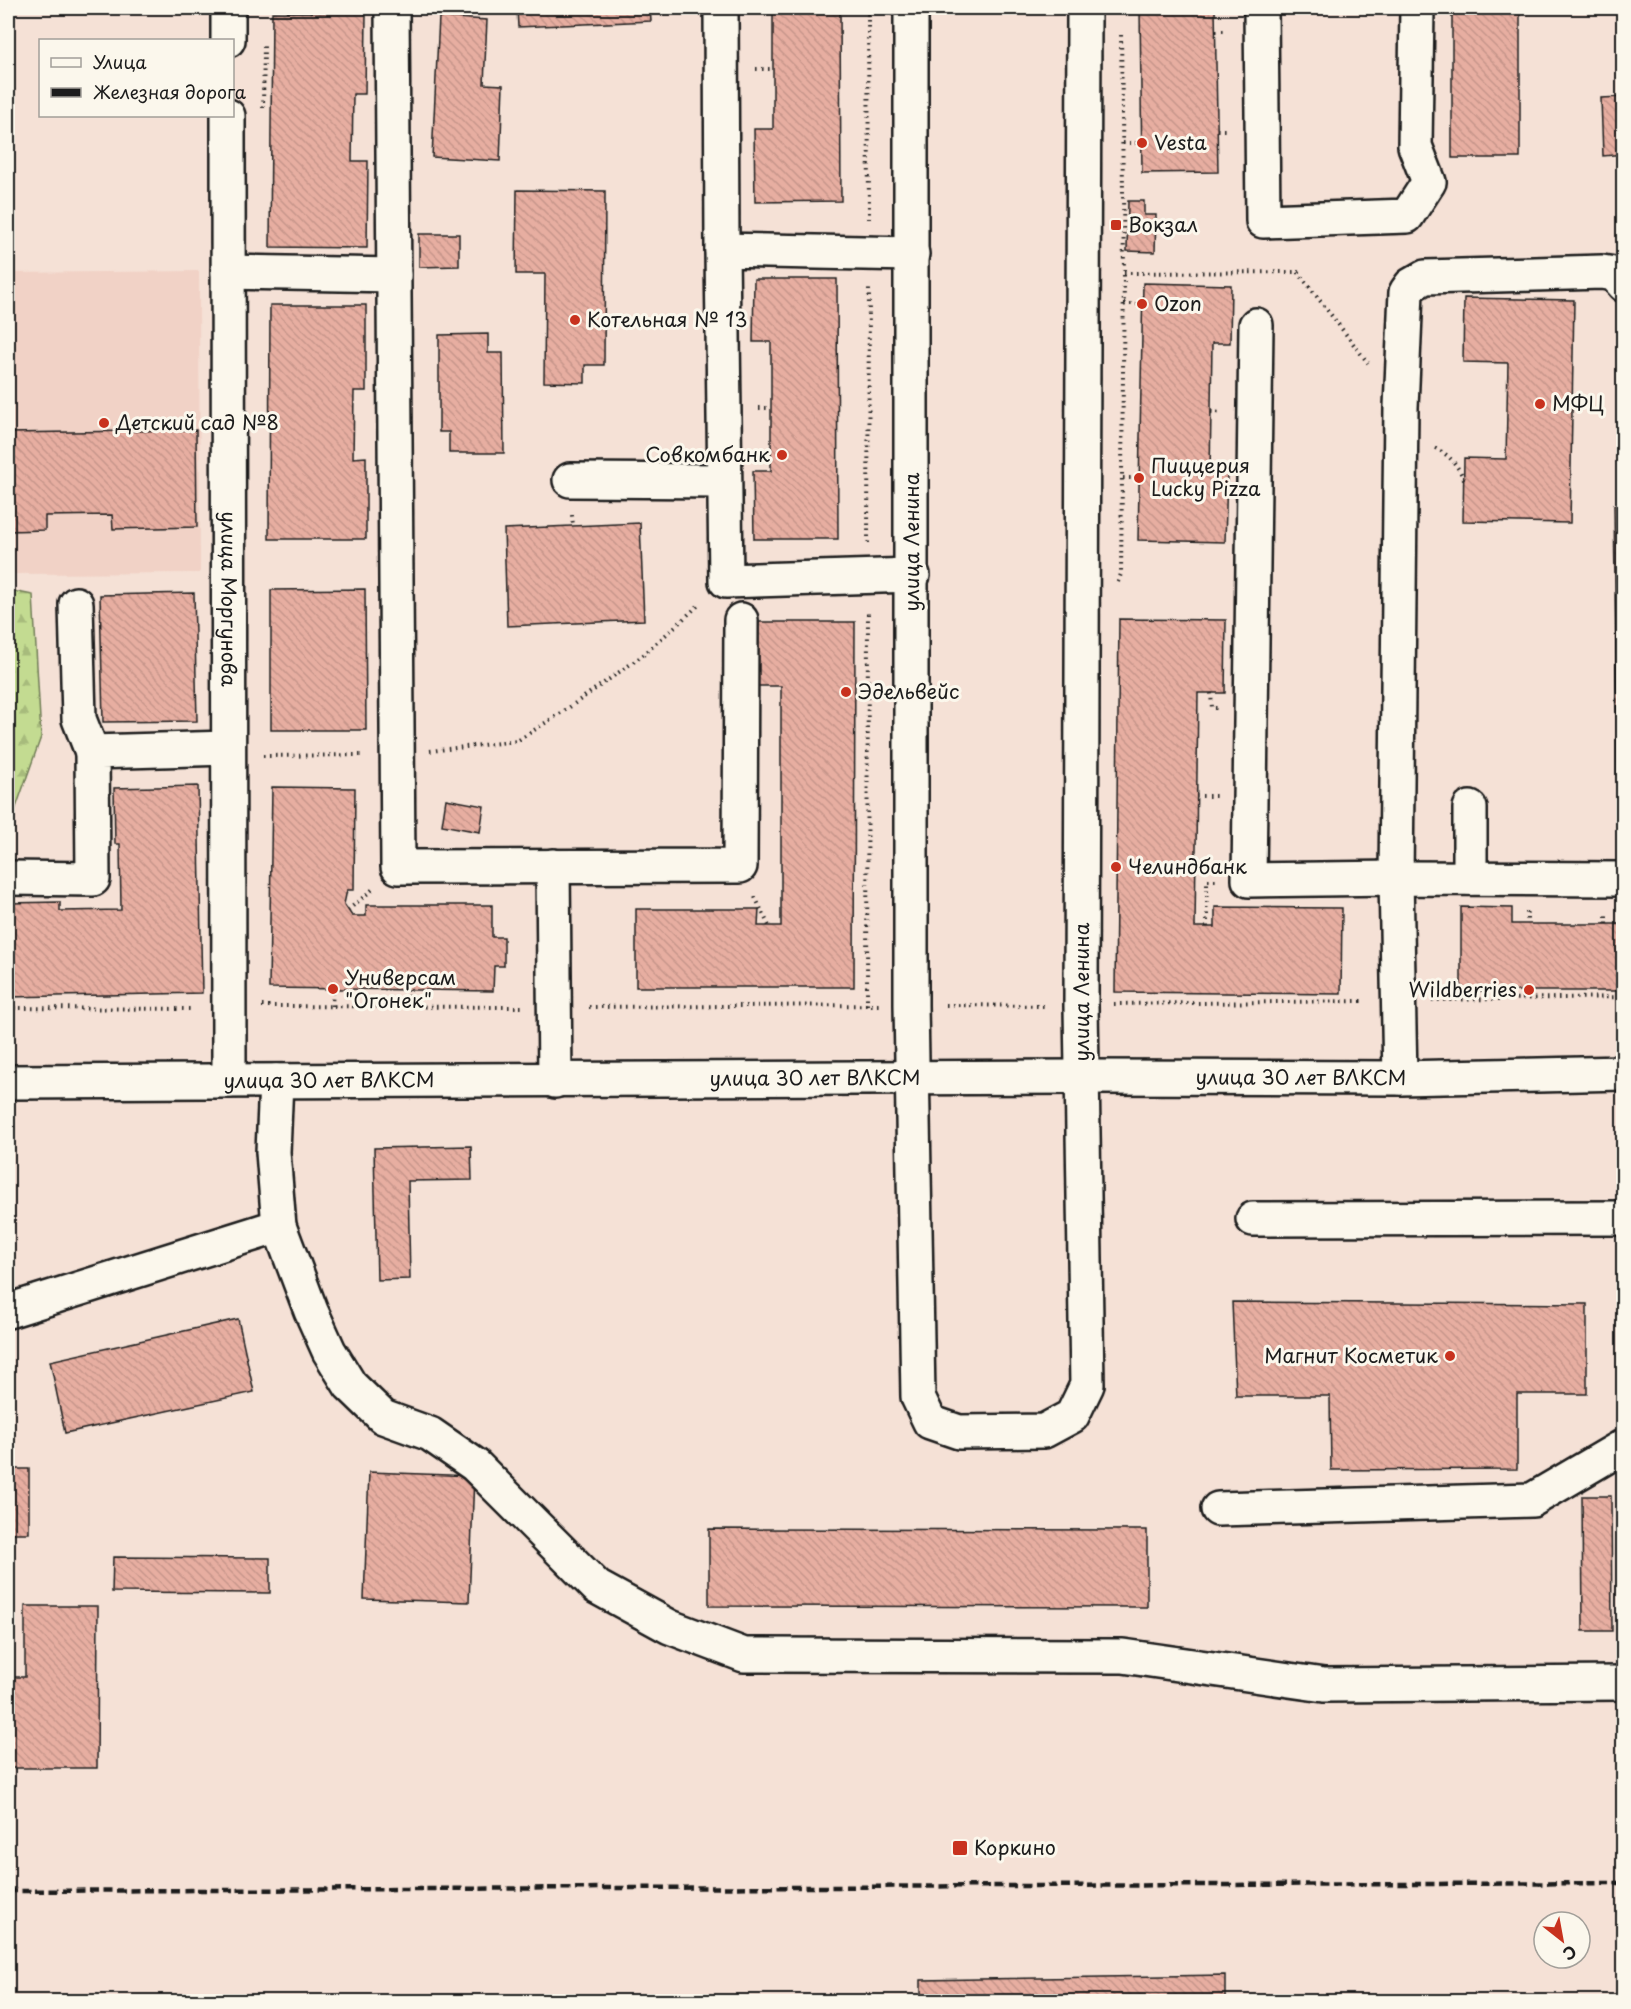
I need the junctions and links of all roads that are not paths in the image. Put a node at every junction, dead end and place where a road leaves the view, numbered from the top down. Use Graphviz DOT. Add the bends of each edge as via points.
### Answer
graph roads {
  1 [pos="228,8"];
  2 [pos="392,8"];
  3 [pos="721,8"];
  4 [pos="911,8"];
  5 [pos="1084,8"];
  6 [pos="1261,8"];
  7 [pos="1417,8"];
  8 [pos="228,39"];
  9 [pos="228,117"];
  10 [pos="722,250"];
  11 [pos="912,254"];
  12 [pos="228,272"];
  13 [pos="394,275"];
  14 [pos="1623,285"];
  15 [pos="1256,325"];
  16 [pos="570,480"];
  17 [pos="724,481"];
  18 [pos="913,575"];
  19 [pos="76,604"];
  20 [pos="741,620"];
  21 [pos="92,752"];
  22 [pos="243,752"];
  23 [pos="1470,808"];
  24 [pos="552,866"];
  25 [pos="8,878"];
  26 [pos="1396,878"];
  27 [pos="1470,878"];
  28 [pos="1623,879"];
  29 [pos="1623,1073"];
  30 [pos="913,1077"];
  31 [pos="1083,1077"];
  32 [pos="1401,1078"];
  33 [pos="229,1081"];
  34 [pos="276,1081"];
  35 [pos="555,1081"];
  36 [pos="8,1082"];
  37 [pos="1623,1218"];
  38 [pos="1253,1219"];
  39 [pos="279,1226"];
  40 [pos="8,1311"];
  41 [pos="1623,1446"];
  42 [pos="1218,1509"];
  43 [pos="1623,1683"];
  1 -- 8 [label="street"];
  2 -- 13 [label="street"];
  3 -- 10 [label="street"];
  4 -- 11 [label="street, улица Ленина"];
  5 -- 31 [label="street, улица Ленина"];
  6 -- 7 [label="street" via="1263,221 1407,216 1429,182 1415,146"];
  9 -- 12 [label="street, улица Моргунова"];
  10 -- 11 [label="street"];
  10 -- 17 [label="street"];
  11 -- 18 [label="street, улица Ленина"];
  12 -- 13 [label="street"];
  12 -- 22 [label="street, улица Моргунова"];
  13 -- 24 [label="street" via="398,867"];
  14 -- 26 [label="street" via="1614,274 1602,272 1425,277 1406,292 1401,407"];
  15 -- 26 [label="street" via="1249,880"];
  16 -- 17 [label="street"];
  17 -- 18 [label="street" via="726,581"];
  18 -- 30 [label="street, улица Ленина"];
  19 -- 21 [label="street" via="79,719"];
  20 -- 24 [label="street" via="740,866"];
  21 -- 22 [label="street"];
  21 -- 25 [label="street" via="93,879"];
  22 -- 33 [label="street, улица Моргунова"];
  23 -- 27 [label="street"];
  24 -- 35 [label="street"];
  26 -- 27 [label="street"];
  26 -- 32 [label="street"];
  27 -- 28 [label="street"];
  29 -- 32 [label="street, улица 30 лет ВЛКСМ"];
  30 -- 31 [label="street, улица 30 лет ВЛКСМ"];
  30 -- 31 [label="street, улица Ленина" via="918,1397 930,1422 959,1432 1044,1431 1072,1416 1087,1385"];
  30 -- 35 [label="street, улица 30 лет ВЛКСМ"];
  31 -- 32 [label="street, улица 30 лет ВЛКСМ"];
  33 -- 34 [label="street, улица 30 лет ВЛКСМ"];
  33 -- 36 [label="street, улица 30 лет ВЛКСМ"];
  34 -- 35 [label="street, улица 30 лет ВЛКСМ"];
  34 -- 39 [label="street" via="273,1152"];
  37 -- 38 [label="street"];
  39 -- 40 [label="street"];
  39 -- 43 [label="street" via="329,1351 350,1385 383,1417 430,1434 475,1465 597,1587 670,1627 744,1654 1123,1656 1324,1685"];
  41 -- 42 [label="street" via="1532,1500"];
}
